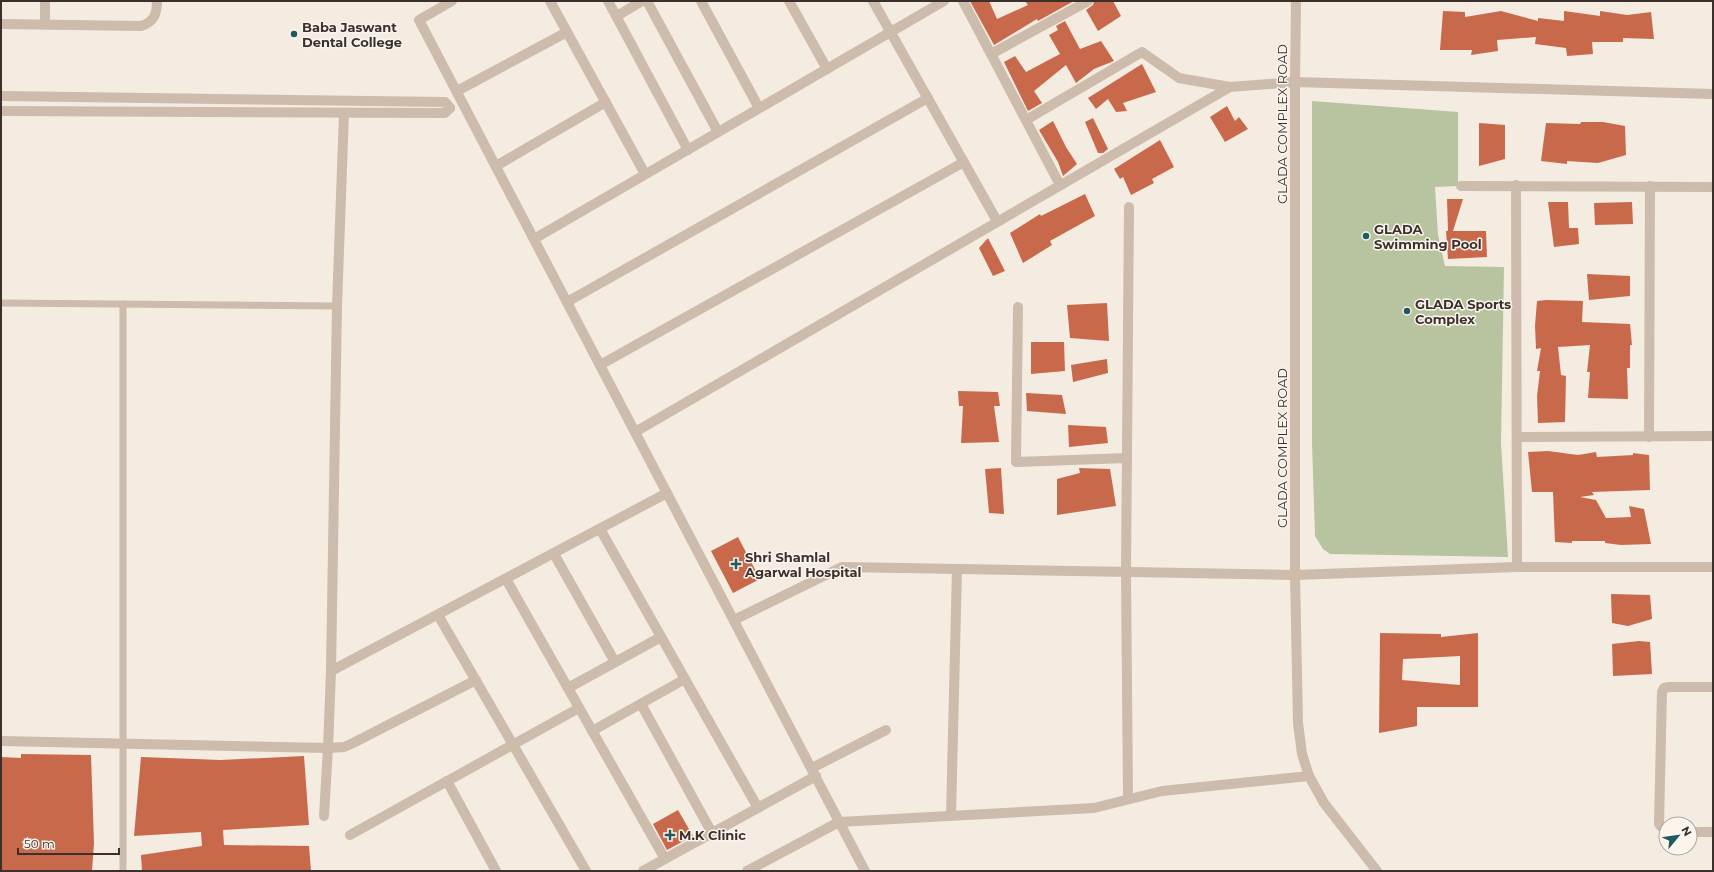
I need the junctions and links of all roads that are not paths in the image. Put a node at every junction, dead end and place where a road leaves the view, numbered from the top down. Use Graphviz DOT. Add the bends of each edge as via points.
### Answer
graph roads {
  1 [pos="45,1"];
  2 [pos="157,1"];
  3 [pos="452,1"];
  4 [pos="550,1"];
  5 [pos="608,1"];
  6 [pos="642,1"];
  7 [pos="647,1"];
  8 [pos="701,1"];
  9 [pos="789,1"];
  10 [pos="873,1"];
  11 [pos="944,1"];
  12 [pos="963,1"];
  13 [pos="1088,1"];
  14 [pos="1296,1"];
  15 [pos="617,16"];
  16 [pos="1,24"];
  17 [pos="45,24"];
  18 [pos="567,32"];
  19 [pos="890,32"];
  20 [pos="991,54"];
  21 [pos="827,69"];
  22 [pos="1295,82"];
  23 [pos="1230,86"];
  24 [pos="457,91"];
  25 [pos="1713,94"];
  26 [pos="1,96"];
  27 [pos="928,98"];
  28 [pos="606,102"];
  29 [pos="450,108"];
  30 [pos="465,108"];
  31 [pos="759,108"];
  32 [pos="1,111"];
  33 [pos="344,113"];
  34 [pos="1026,120"];
  35 [pos="718,132"];
  36 [pos="688,150"];
  37 [pos="964,162"];
  38 [pos="496,166"];
  39 [pos="645,174"];
  40 [pos="1060,185"];
  41 [pos="1516,185"];
  42 [pos="1461,186"];
  43 [pos="1650,186"];
  44 [pos="1713,186"];
  45 [pos="1129,207"];
  46 [pos="997,221"];
  47 [pos="534,239"];
  48 [pos="567,302"];
  49 [pos="1,303"];
  50 [pos="123,304"];
  51 [pos="338,306"];
  52 [pos="1018,308"];
  53 [pos="600,365"];
  54 [pos="635,432"];
  55 [pos="1649,436"];
  56 [pos="1713,436"];
  57 [pos="1516,437"];
  58 [pos="1127,458"];
  59 [pos="667,493"];
  60 [pos="600,529"];
  61 [pos="554,554"];
  62 [pos="1517,567"];
  63 [pos="1713,567"];
  64 [pos="957,569"];
  65 [pos="1126,572"];
  66 [pos="1295,575"];
  67 [pos="506,579"];
  68 [pos="438,615"];
  69 [pos="734,620"];
  70 [pos="661,637"];
  71 [pos="615,662"];
  72 [pos="331,672"];
  73 [pos="476,680"];
  74 [pos="685,680"];
  75 [pos="1713,687"];
  76 [pos="568,688"];
  77 [pos="641,704"];
  78 [pos="579,708"];
  79 [pos="886,730"];
  80 [pos="592,731"];
  81 [pos="1,741"];
  82 [pos="124,743"];
  83 [pos="513,745"];
  84 [pos="328,748"];
  85 [pos="814,772"];
  86 [pos="1309,776"];
  87 [pos="448,781"];
  88 [pos="1128,799"];
  89 [pos="758,808"];
  90 [pos="324,816"];
  91 [pos="951,816"];
  92 [pos="1659,816"];
  93 [pos="840,822"];
  94 [pos="1698,832"];
  95 [pos="1713,832"];
  96 [pos="712,833"];
  97 [pos="350,835"];
  98 [pos="664,859"];
  99 [pos="123,871"];
  100 [pos="496,871"];
  101 [pos="586,871"];
  102 [pos="643,871"];
  103 [pos="747,871"];
  104 [pos="865,871"];
  105 [pos="1377,871"];
  1 -- 17 [label="street"];
  2 -- 17 [label="street" via="155,18 141,26"];
  3 -- 24 [label="street" via="419,20"];
  4 -- 18 [label="street"];
  5 -- 15 [label="street"];
  6 -- 15 [label="street"];
  7 -- 35 [label="street"];
  8 -- 31 [label="street"];
  9 -- 21 [label="street"];
  10 -- 19 [label="street"];
  11 -- 19 [label="street"];
  12 -- 20 [label="street"];
  13 -- 20 [label="street"];
  14 -- 22 [label="street, GLADA COMPLEX ROAD"];
  15 -- 36 [label="street"];
  16 -- 17 [label="street"];
  18 -- 24 [label="street"];
  18 -- 28 [label="street"];
  19 -- 21 [label="street"];
  19 -- 27 [label="street"];
  20 -- 34 [label="street"];
  21 -- 31 [label="street"];
  22 -- 23 [label="street"];
  22 -- 25 [label="street"];
  22 -- 66 [label="street, GLADA COMPLEX ROAD"];
  23 -- 34 [label="street" via="1179,78 1142,52"];
  23 -- 40 [label="street"];
  24 -- 30 [label="street"];
  26 -- 29 [label="street" via="445,102"];
  27 -- 37 [label="street"];
  27 -- 48 [label="street"];
  28 -- 38 [label="street"];
  28 -- 39 [label="street"];
  29 -- 30 [label="street"];
  29 -- 33 [label="street" via="445,113"];
  30 -- 38 [label="street"];
  31 -- 35 [label="street"];
  32 -- 33 [label="street"];
  33 -- 51 [label="street"];
  34 -- 40 [label="street"];
  35 -- 36 [label="street"];
  36 -- 39 [label="street"];
  37 -- 46 [label="street"];
  37 -- 53 [label="street"];
  38 -- 47 [label="street"];
  39 -- 47 [label="street"];
  40 -- 46 [label="street"];
  41 -- 42 [label="street"];
  41 -- 43 [label="street"];
  41 -- 57 [label="street"];
  43 -- 44 [label="street"];
  43 -- 55 [label="street"];
  45 -- 58 [label="street"];
  46 -- 54 [label="street"];
  47 -- 48 [label="street"];
  48 -- 53 [label="street"];
  49 -- 50 [label="lane"];
  50 -- 51 [label="lane"];
  50 -- 82 [label="lane"];
  51 -- 72 [label="street"];
  52 -- 58 [label="street" via="1016,462"];
  53 -- 54 [label="street"];
  54 -- 59 [label="street"];
  55 -- 56 [label="street"];
  55 -- 57 [label="street"];
  57 -- 62 [label="street"];
  58 -- 65 [label="street"];
  59 -- 60 [label="street"];
  59 -- 69 [label="street"];
  60 -- 61 [label="street"];
  60 -- 70 [label="street"];
  61 -- 67 [label="street"];
  61 -- 71 [label="street"];
  62 -- 63 [label="street"];
  62 -- 66 [label="street"];
  64 -- 65 [label="street"];
  64 -- 69 [label="street" via="842,567"];
  64 -- 91 [label="street"];
  65 -- 66 [label="street"];
  65 -- 88 [label="street"];
  66 -- 86 [label="street, GLADA COMPLEX ROAD" via="1298,723 1302,754"];
  67 -- 68 [label="street"];
  67 -- 76 [label="street"];
  68 -- 72 [label="street"];
  68 -- 73 [label="street"];
  69 -- 85 [label="street"];
  70 -- 71 [label="street"];
  70 -- 74 [label="street"];
  71 -- 76 [label="street"];
  72 -- 84 [label="street"];
  73 -- 83 [label="street"];
  73 -- 84 [label="street" via="355,742 344,747"];
  74 -- 77 [label="street"];
  74 -- 89 [label="street"];
  75 -- 92 [label="street" via="1670,687 1664,688 1662,692"];
  76 -- 78 [label="street"];
  77 -- 80 [label="street"];
  77 -- 96 [label="street"];
  78 -- 80 [label="street"];
  78 -- 83 [label="street"];
  79 -- 85 [label="street"];
  80 -- 98 [label="street"];
  81 -- 82 [label="street"];
  82 -- 84 [label="street"];
  82 -- 99 [label="lane"];
  83 -- 87 [label="street"];
  83 -- 101 [label="street"];
  84 -- 90 [label="street"];
  85 -- 89 [label="street"];
  85 -- 93 [label="street"];
  86 -- 88 [label="street" via="1162,791"];
  86 -- 105 [label="street, GLADA COMPLEX ROAD" via="1324,803"];
  87 -- 97 [label="street"];
  87 -- 100 [label="street"];
  88 -- 91 [label="street" via="1094,808"];
  89 -- 96 [label="street"];
  91 -- 93 [label="street"];
  93 -- 103 [label="street"];
  93 -- 104 [label="street"];
  94 -- 95 [label="street"];
  96 -- 98 [label="street"];
  98 -- 102 [label="street"];
}
